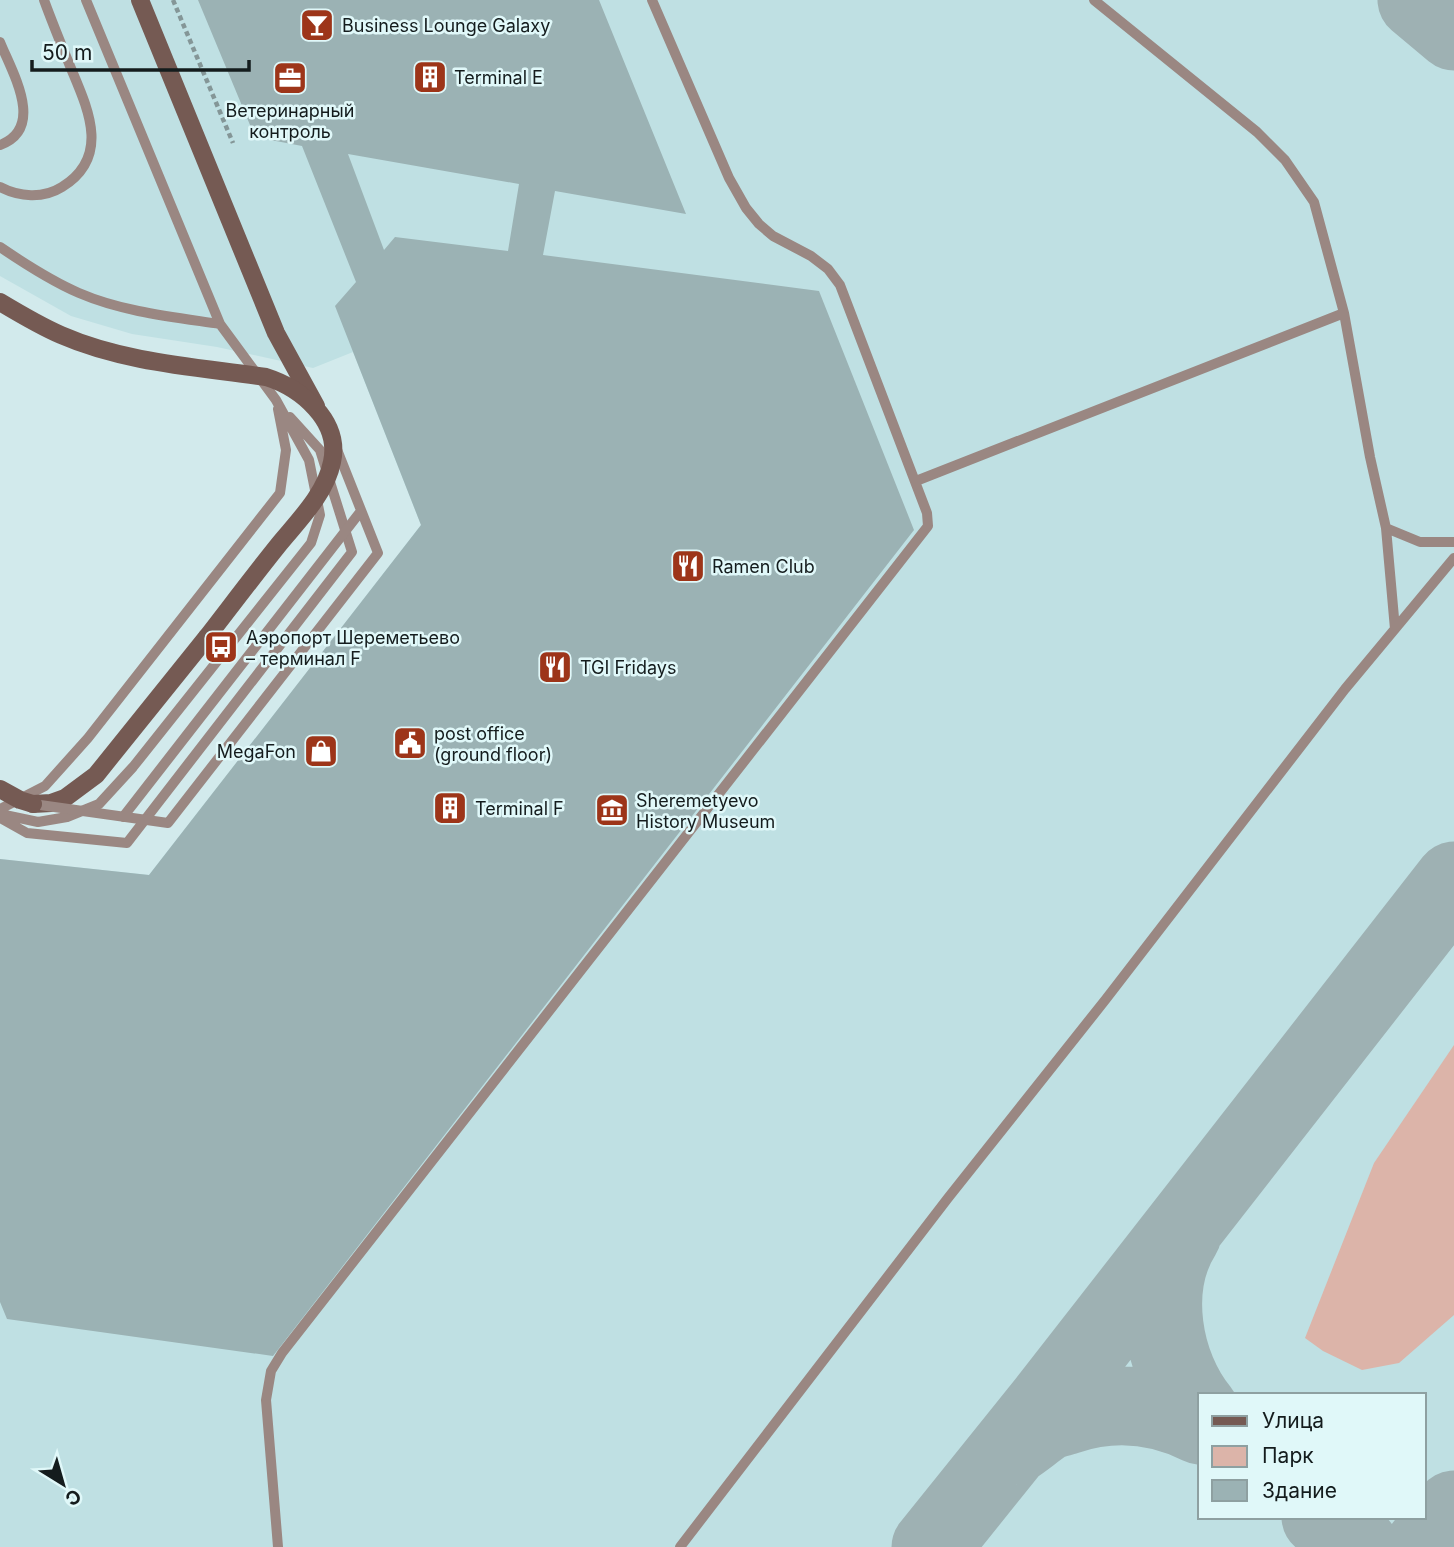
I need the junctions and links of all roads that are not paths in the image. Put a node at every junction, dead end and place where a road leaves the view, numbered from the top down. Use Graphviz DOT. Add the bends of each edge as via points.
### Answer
graph roads {
  1 [pos="44,0"];
  2 [pos="86,0"];
  3 [pos="140,0"];
  4 [pos="652,0"];
  5 [pos="1094,0"];
  6 [pos="0,43"];
  7 [pos="0,145"];
  8 [pos="0,187"];
  9 [pos="0,247"];
  10 [pos="0,302"];
  11 [pos="1344,313"];
  12 [pos="220,324"];
  13 [pos="276,400"];
  14 [pos="324,422"];
  15 [pos="916,481"];
  16 [pos="361,511"];
  17 [pos="1386,528"];
  18 [pos="1454,542"];
  19 [pos="1454,558"];
  20 [pos="1395,629"];
  21 [pos="0,789"];
  22 [pos="33,804"];
  23 [pos="0,814"];
  24 [pos="123,817"];
  25 [pos="278,1547"];
  26 [pos="680,1547"];
  1 -- 8 [label="lane" via="89,116 90,152 71,181 48,193 26,195"];
  2 -- 12 [label="lane"];
  3 -- 14 [label="street, bridge" via="276,333"];
  4 -- 15 [label="lane" via="746,208 773,236 828,269 840,285"];
  5 -- 11 [label="lane" via="1286,160 1314,202"];
  6 -- 7 [label="lane" via="24,108 24,121 16,135"];
  9 -- 12 [label="lane" via="80,294 137,311"];
  10 -- 14 [label="street, bridge" via="63,336 96,347 285,383 302,393"];
  11 -- 15 [label="lane"];
  11 -- 17 [label="lane"];
  12 -- 13 [label="lane"];
  13 -- 23 [label="lane" via="286,450 280,493 88,738 45,786"];
  13 -- 23 [label="lane" via="309,460 320,514 311,543 99,804 38,822"];
  13 -- 23 [label="lane" via="320,450 352,552 127,843 27,833"];
  14 -- 16 [label="lane, bridge"];
  14 -- 22 [label="street, bridge" via="332,464 307,509 96,775 65,798"];
  15 -- 25 [label="lane" via="928,519 923,533 271,1371 266,1400"];
  16 -- 24 [label="lane, bridge"];
  16 -- 24 [label="lane, bridge" via="378,553 168,823"];
  17 -- 18 [label="lane" via="1420,542"];
  17 -- 20 [label="lane"];
  19 -- 20 [label="lane"];
  20 -- 26 [label="lane"];
  21 -- 22 [label="street, bridge"];
  22 -- 24 [label="lane, bridge"];
}
